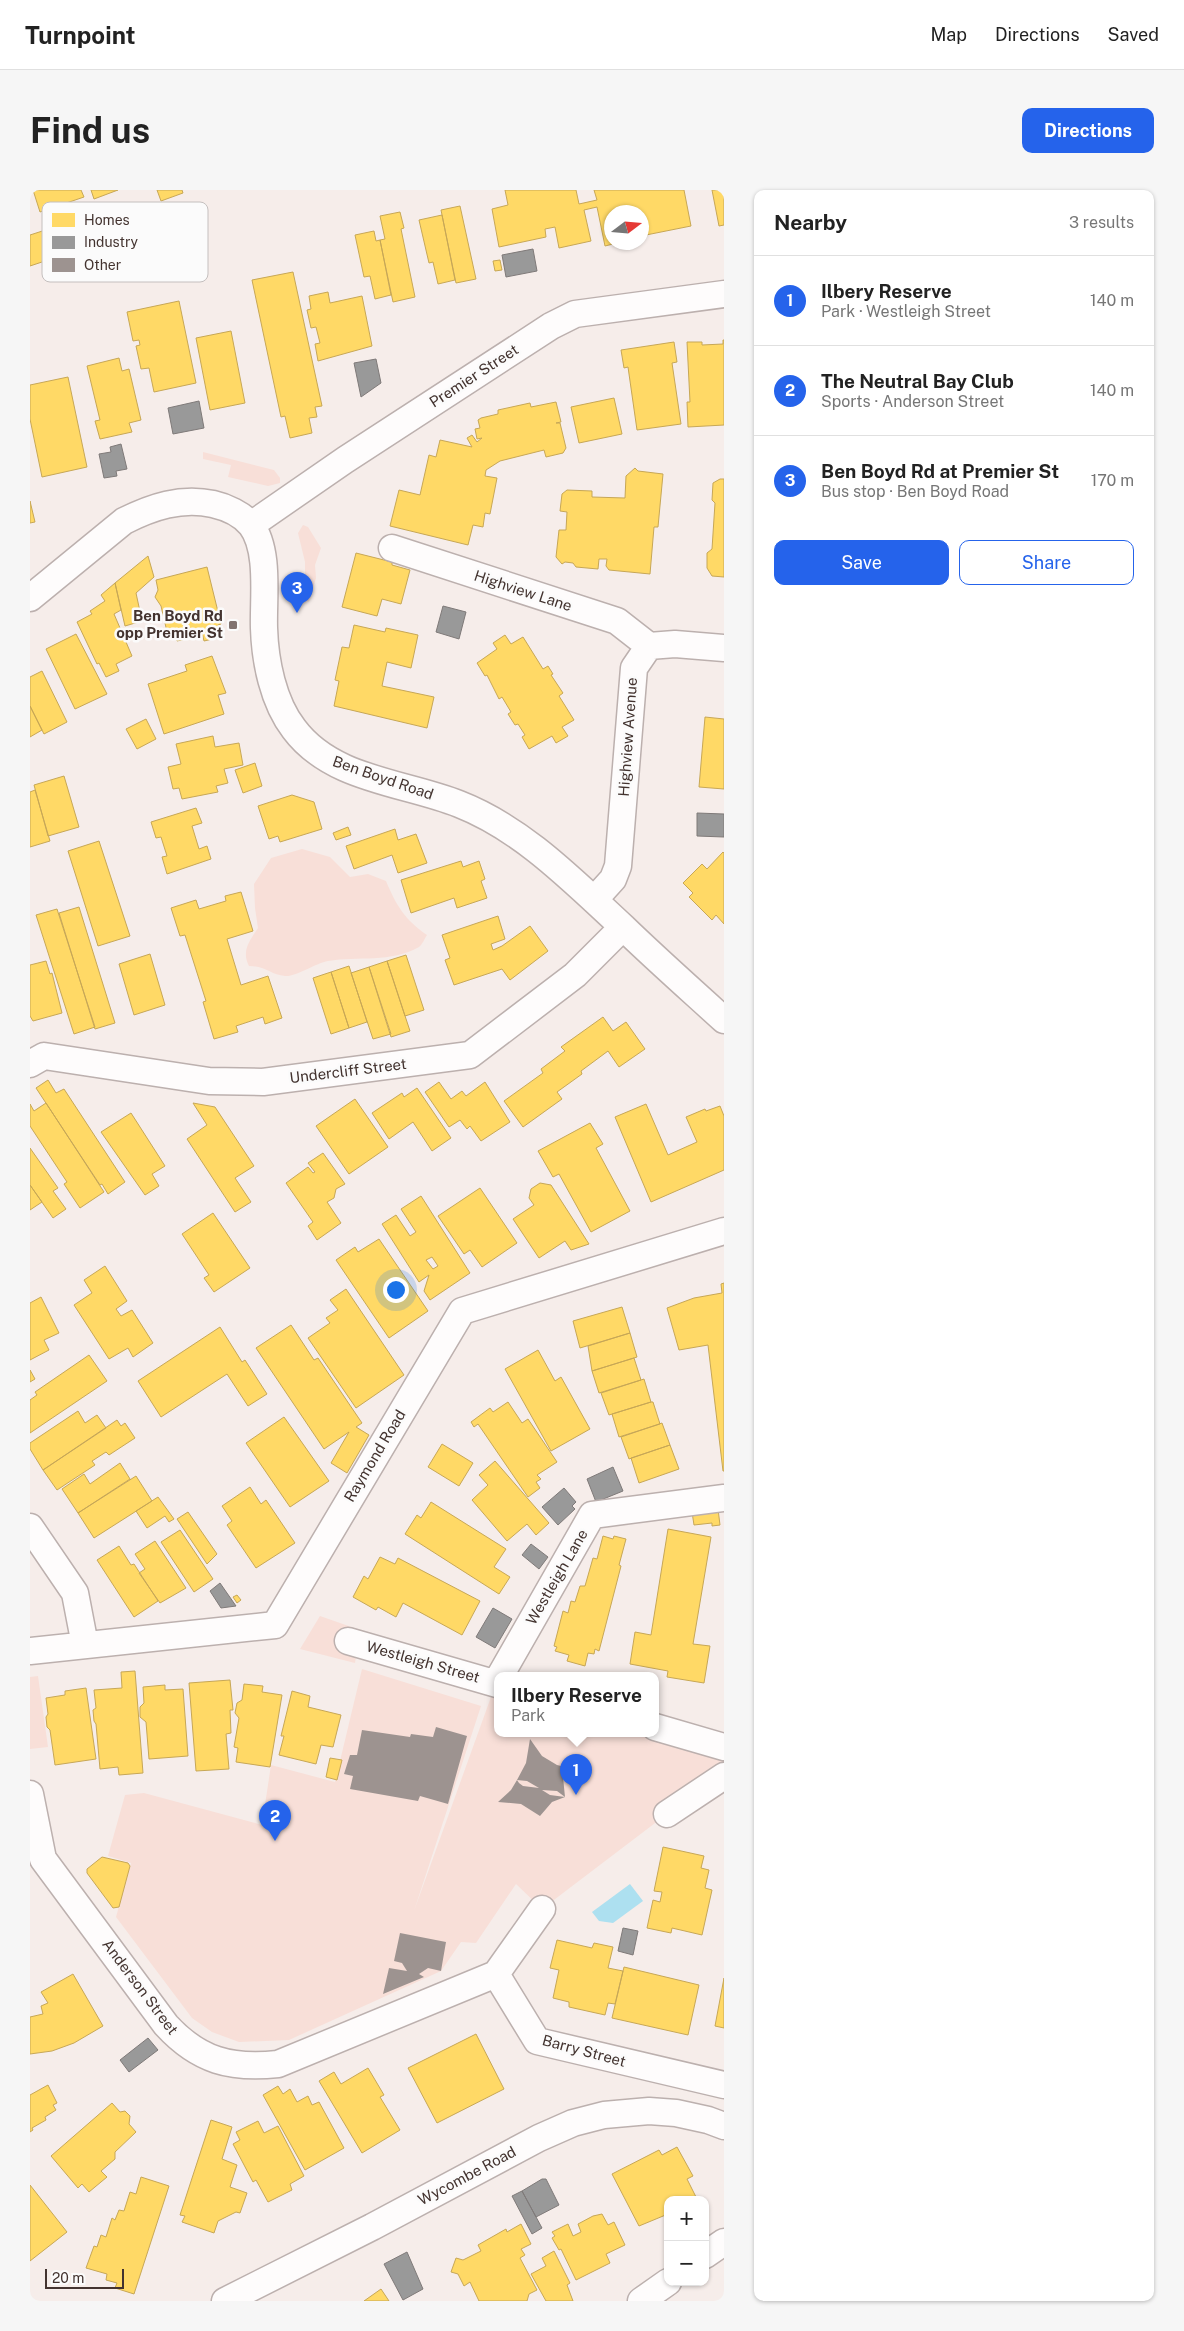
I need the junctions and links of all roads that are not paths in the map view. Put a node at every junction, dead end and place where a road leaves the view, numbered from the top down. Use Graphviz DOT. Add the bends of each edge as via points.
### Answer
graph roads {
  1 [pos="724,294"];
  2 [pos="251,525"];
  3 [pos="392,548"];
  4 [pos="30,598"];
  5 [pos="649,646"];
  6 [pos="724,648"];
  7 [pos="594,900"];
  8 [pos="623,927"];
  9 [pos="724,1020"];
  10 [pos="30,1064"];
  11 [pos="724,1231"];
  12 [pos="724,1498"];
  13 [pos="30,1527"];
  14 [pos="348,1641"];
  15 [pos="85,1645"];
  16 [pos="30,1651"];
  17 [pos="503,1672"];
  18 [pos="494,1680"];
  19 [pos="659,1728"];
  20 [pos="724,1747"];
  21 [pos="724,1776"];
  22 [pos="30,1794"];
  23 [pos="667,1814"];
  24 [pos="542,1909"];
  25 [pos="496,1974"];
  26 [pos="724,2085"];
  27 [pos="724,2126"];
  28 [pos="724,2242"];
  29 [pos="709,2252"];
  30 [pos="664,2285"];
  31 [pos="225,2301"];
  32 [pos="641,2301"];
  1 -- 2 [label="street, Premier Street" via="575,314 551,326"];
  2 -- 4 [label="street" via="239,515 206,503 180,502 156,507 124,521"];
  2 -- 7 [label="street, Ben Boyd Road" via="262,553 268,664 280,705 305,743 320,755 351,770 459,804 486,817 515,833"];
  3 -- 5 [label="street, Highview Lane" via="617,621"];
  5 -- 6 [label="street" via="675,644"];
  5 -- 7 [label="street, Highview Avenue" via="634,668 618,866 613,878"];
  7 -- 8 [label="street, Ben Boyd Road"];
  8 -- 9 [label="street, Ben Boyd Road"];
  8 -- 10 [label="street, Undercliff Street" via="575,975 470,1056 263,1082 209,1082 44,1056"];
  11 -- 15 [label="street, Raymond Road" via="462,1311 275,1625"];
  12 -- 17 [label="street, Westleigh Lane" via="592,1515"];
  13 -- 15 [label="street" via="75,1593"];
  14 -- 18 [label="street, Westleigh Street"];
  15 -- 16 [label="street, Raymond Road"];
  19 -- 20 [label="street"];
  21 -- 23 [label="street"];
  22 -- 25 [label="street, Anderson Street" via="43,1859 166,2025 180,2041 210,2059 255,2066 278,2064"];
  24 -- 25 [label="street"];
  25 -- 26 [label="street, Barry Street" via="537,2041"];
  27 -- 31 [label="street, Wycombe Road" via="676,2113 649,2111 573,2122"];
  28 -- 29 [label="street"];
  30 -- 32 [label="street"];
}
